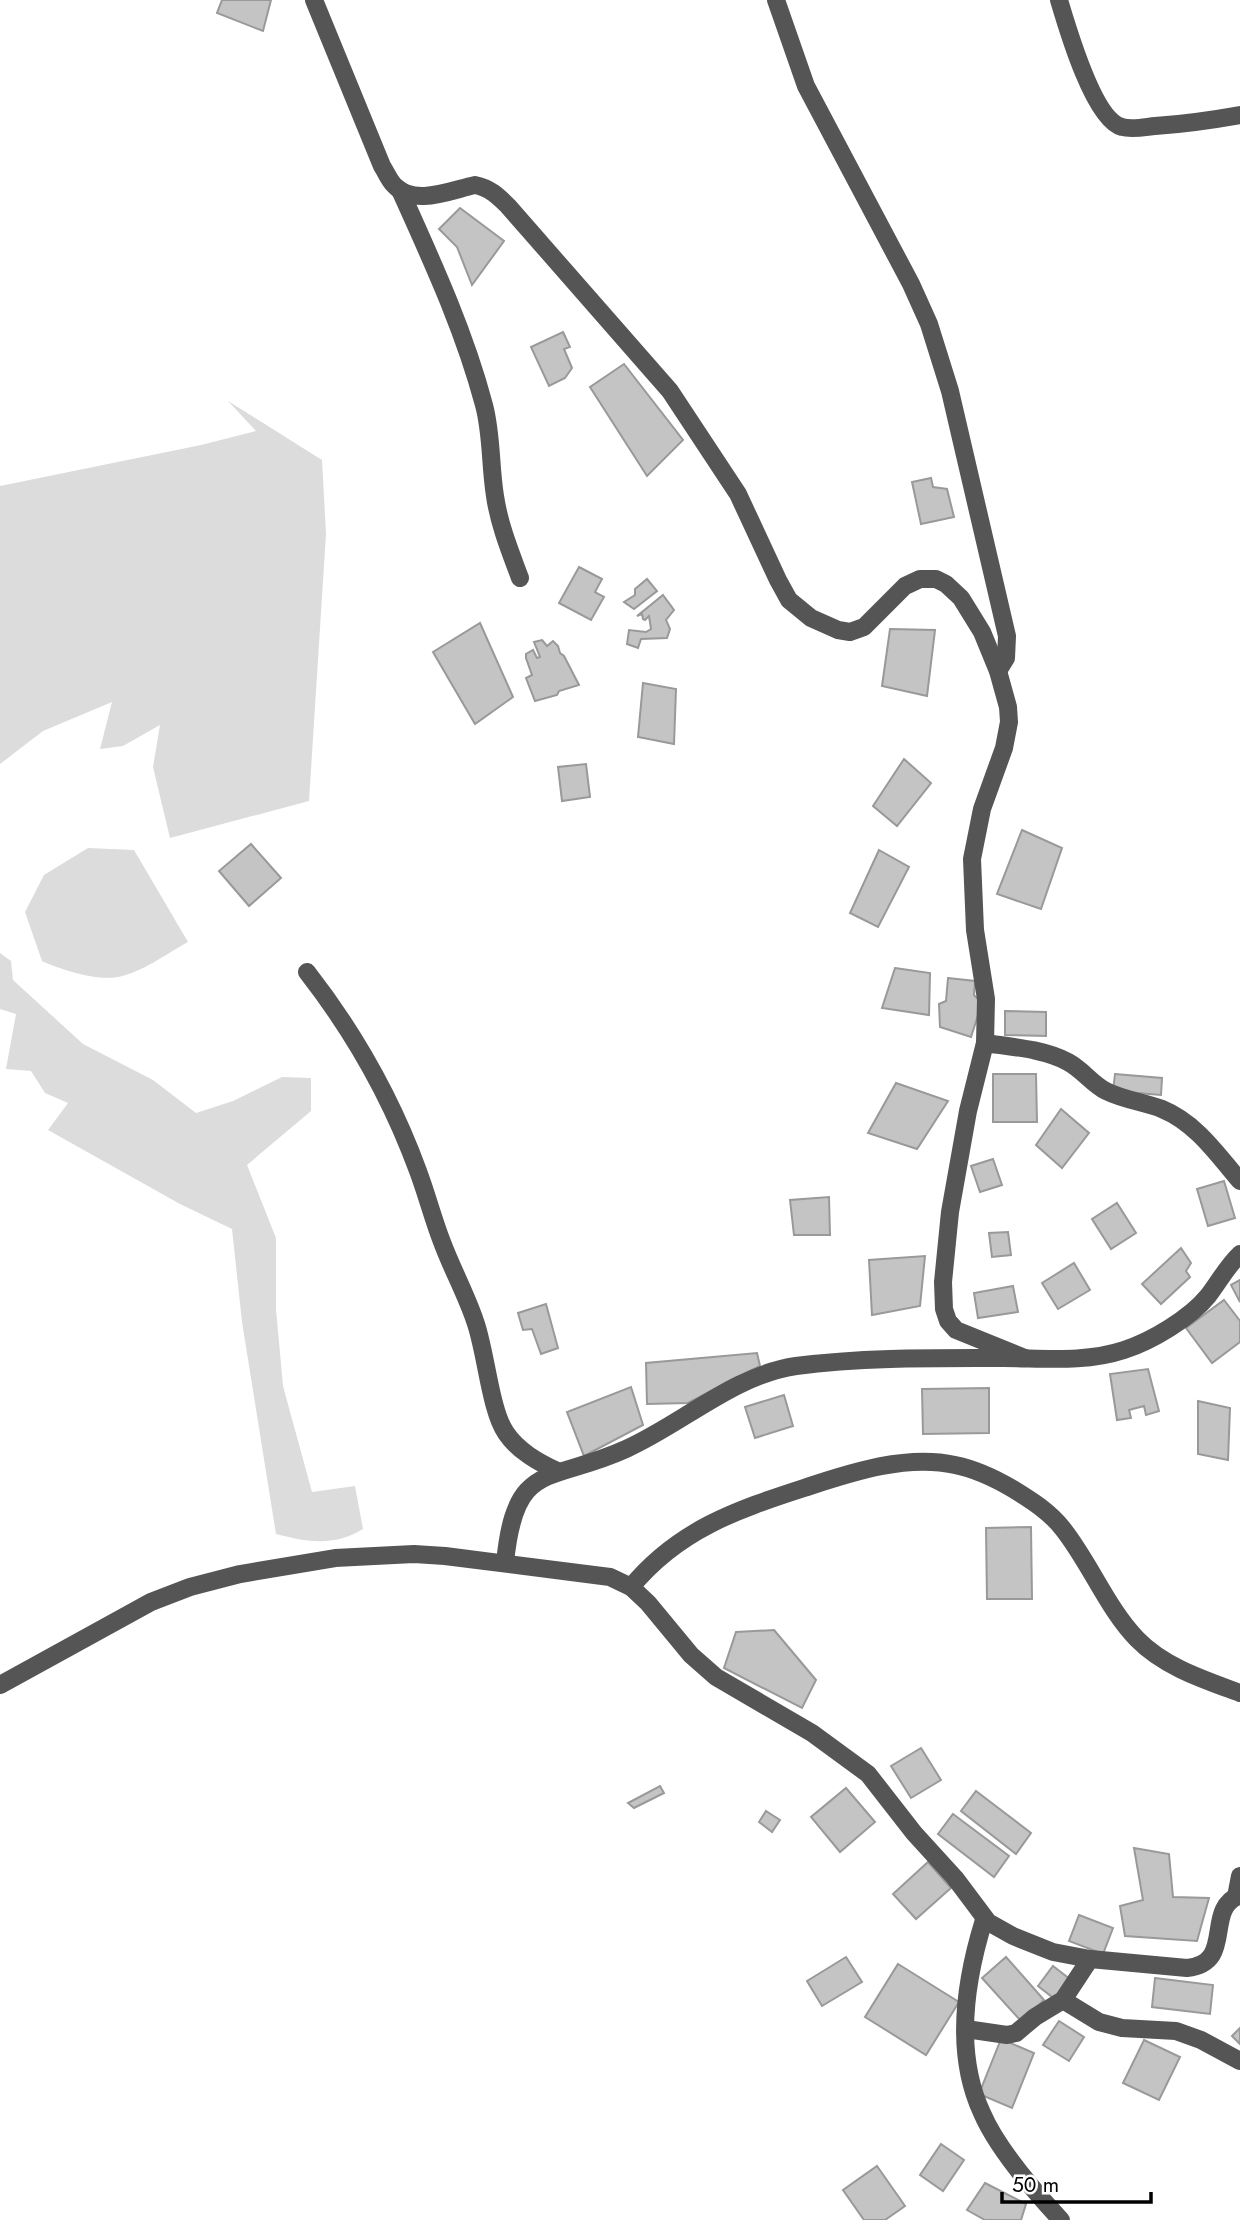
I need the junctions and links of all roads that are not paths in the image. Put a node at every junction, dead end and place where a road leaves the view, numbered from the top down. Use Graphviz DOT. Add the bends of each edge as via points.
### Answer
graph roads {
  1 [pos="314,0"];
  2 [pos="776,0"];
  3 [pos="1059,0"];
  4 [pos="1240,115"];
  5 [pos="400,190"];
  6 [pos="520,578"];
  7 [pos="998,671"];
  8 [pos="307,972"];
  9 [pos="985,1043"];
  10 [pos="1240,1181"];
  11 [pos="1240,1254"];
  12 [pos="1025,1358"];
  13 [pos="557,1471"];
  14 [pos="505,1563"];
  15 [pos="631,1587"];
  16 [pos="0,1685"];
  17 [pos="1240,1693"];
  18 [pos="1240,1876"];
  19 [pos="1238,1896"];
  20 [pos="984,1920"];
  21 [pos="1090,1959"];
  22 [pos="1063,2000"];
  23 [pos="966,2029"];
  24 [pos="1240,2061"];
  25 [pos="1052,2216"];
  1 -- 5 [label="street" via="382,166"];
  2 -- 7 [label="street" via="806,86 929,324 950,391 1007,636 1006,658"];
  3 -- 4 [label="street" via="1081,66 1098,102 1115,124 1143,127"];
  5 -- 6 [label="street" via="452,305 478,384 490,432 495,496"];
  5 -- 7 [label="street" via="426,196 475,185 491,190 508,206 670,391 738,494 789,600 811,618 850,632 870,622 905,586 920,579 936,579 947,584 968,608"];
  7 -- 9 [label="street" via="1008,707 1007,734 982,808 971,874 986,999"];
  8 -- 13 [label="street" via="354,1040 407,1146 475,1321 505,1432 525,1452"];
  9 -- 10 [label="street" via="1055,1056 1116,1096 1175,1115 1196,1131"];
  9 -- 12 [label="street" via="950,1212 944,1309 956,1330"];
  11 -- 12 [label="street" via="1197,1308 1146,1341 1092,1357"];
  12 -- 13 [label="street" via="795,1366 736,1388 643,1442"];
  13 -- 14 [label="street" via="522,1495 514,1510"];
  14 -- 15 [label="street" via="610,1577"];
  14 -- 16 [label="street" via="384,1554 240,1574 151,1602"];
  15 -- 17 [label="street" via="691,1532 734,1513 853,1472 887,1465 954,1464 996,1479 1035,1502 1062,1526 1138,1640 1178,1668"];
  15 -- 20 [label="street" via="716,1677 812,1733 868,1773"];
  18 -- 19 [label="street"];
  19 -- 21 [label="street" via="1228,1901 1221,1915 1215,1950 1197,1967"];
  20 -- 21 [label="street" via="1031,1945"];
  20 -- 23 [label="street" via="973,1958"];
  21 -- 22 [label="street"];
  22 -- 23 [label="street" via="1016,2033"];
  22 -- 24 [label="street" via="1099,2022 1176,2031"];
  23 -- 25 [label="street" via="966,2061 982,2113"];
}
